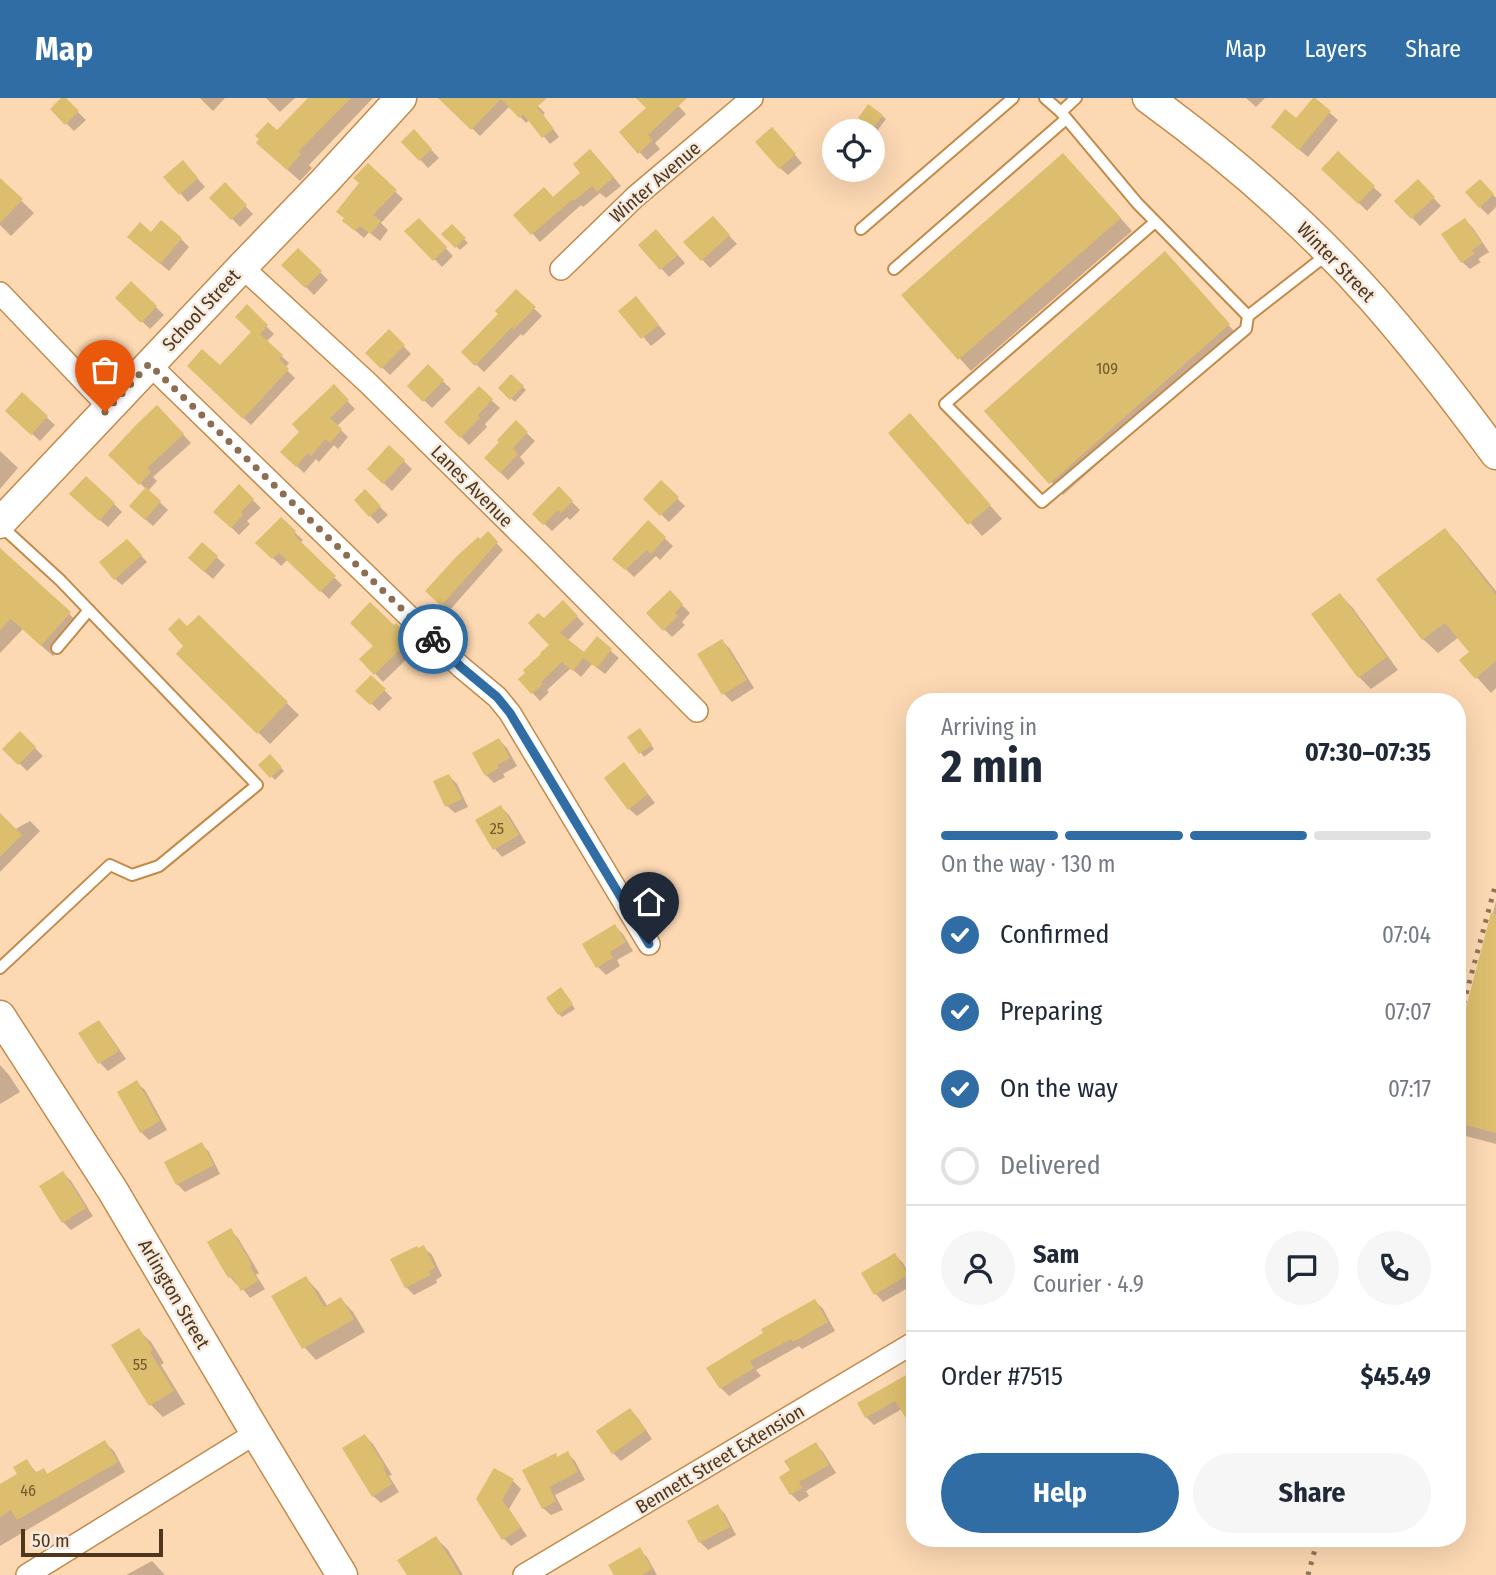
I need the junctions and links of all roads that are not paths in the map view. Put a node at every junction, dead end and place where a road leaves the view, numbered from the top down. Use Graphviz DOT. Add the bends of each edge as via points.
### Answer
graph roads {
  1 [pos="401,98"];
  2 [pos="752,98"];
  3 [pos="1013,98"];
  4 [pos="1045,98"];
  5 [pos="1076,98"];
  6 [pos="1154,100"];
  7 [pos="1064,116"];
  8 [pos="1155,222"];
  9 [pos="860,229"];
  10 [pos="1330,253"];
  11 [pos="242,267"];
  12 [pos="561,269"];
  13 [pos="894,269"];
  14 [pos="0,293"];
  15 [pos="1248,316"];
  16 [pos="149,364"];
  17 [pos="109,407"];
  18 [pos="1496,454"];
  19 [pos="0,524"];
  20 [pos="89,610"];
  21 [pos="57,648"];
  22 [pos="697,711"];
  23 [pos="649,944"];
  24 [pos="0,968"];
  25 [pos="0,1016"];
  26 [pos="906,1347"];
  27 [pos="256,1433"];
  28 [pos="27,1575"];
  29 [pos="342,1575"];
  30 [pos="524,1575"];
  1 -- 11 [label="street, School Street"];
  2 -- 12 [label="street, Winter Avenue" via="635,197"];
  3 -- 9 [label="lane"];
  4 -- 7 [label="lane"];
  5 -- 7 [label="lane"];
  6 -- 10 [label="street, Winter Street" via="1265,191"];
  7 -- 8 [label="lane"];
  7 -- 13 [label="lane"];
  8 -- 15 [label="lane"];
  8 -- 15 [label="lane" via="945,404 1042,502 1245,330"];
  10 -- 15 [label="lane"];
  10 -- 18 [label="street, Winter Street" via="1405,337"];
  11 -- 16 [label="street, School Street"];
  11 -- 22 [label="street, Lanes Avenue" via="378,393"];
  14 -- 17 [label="street"];
  16 -- 17 [label="street, School Street"];
  16 -- 23 [label="street" via="497,697"];
  17 -- 19 [label="street, School Street"];
  19 -- 20 [label="lane"];
  20 -- 21 [label="lane"];
  20 -- 24 [label="lane" via="257,785 159,866 132,875 110,865"];
  25 -- 27 [label="street, Arlington Street" via="113,1191"];
  26 -- 30 [label="street, Bennett Street Extension"];
  27 -- 28 [label="street"];
  27 -- 29 [label="street, Arlington Street"];
}
